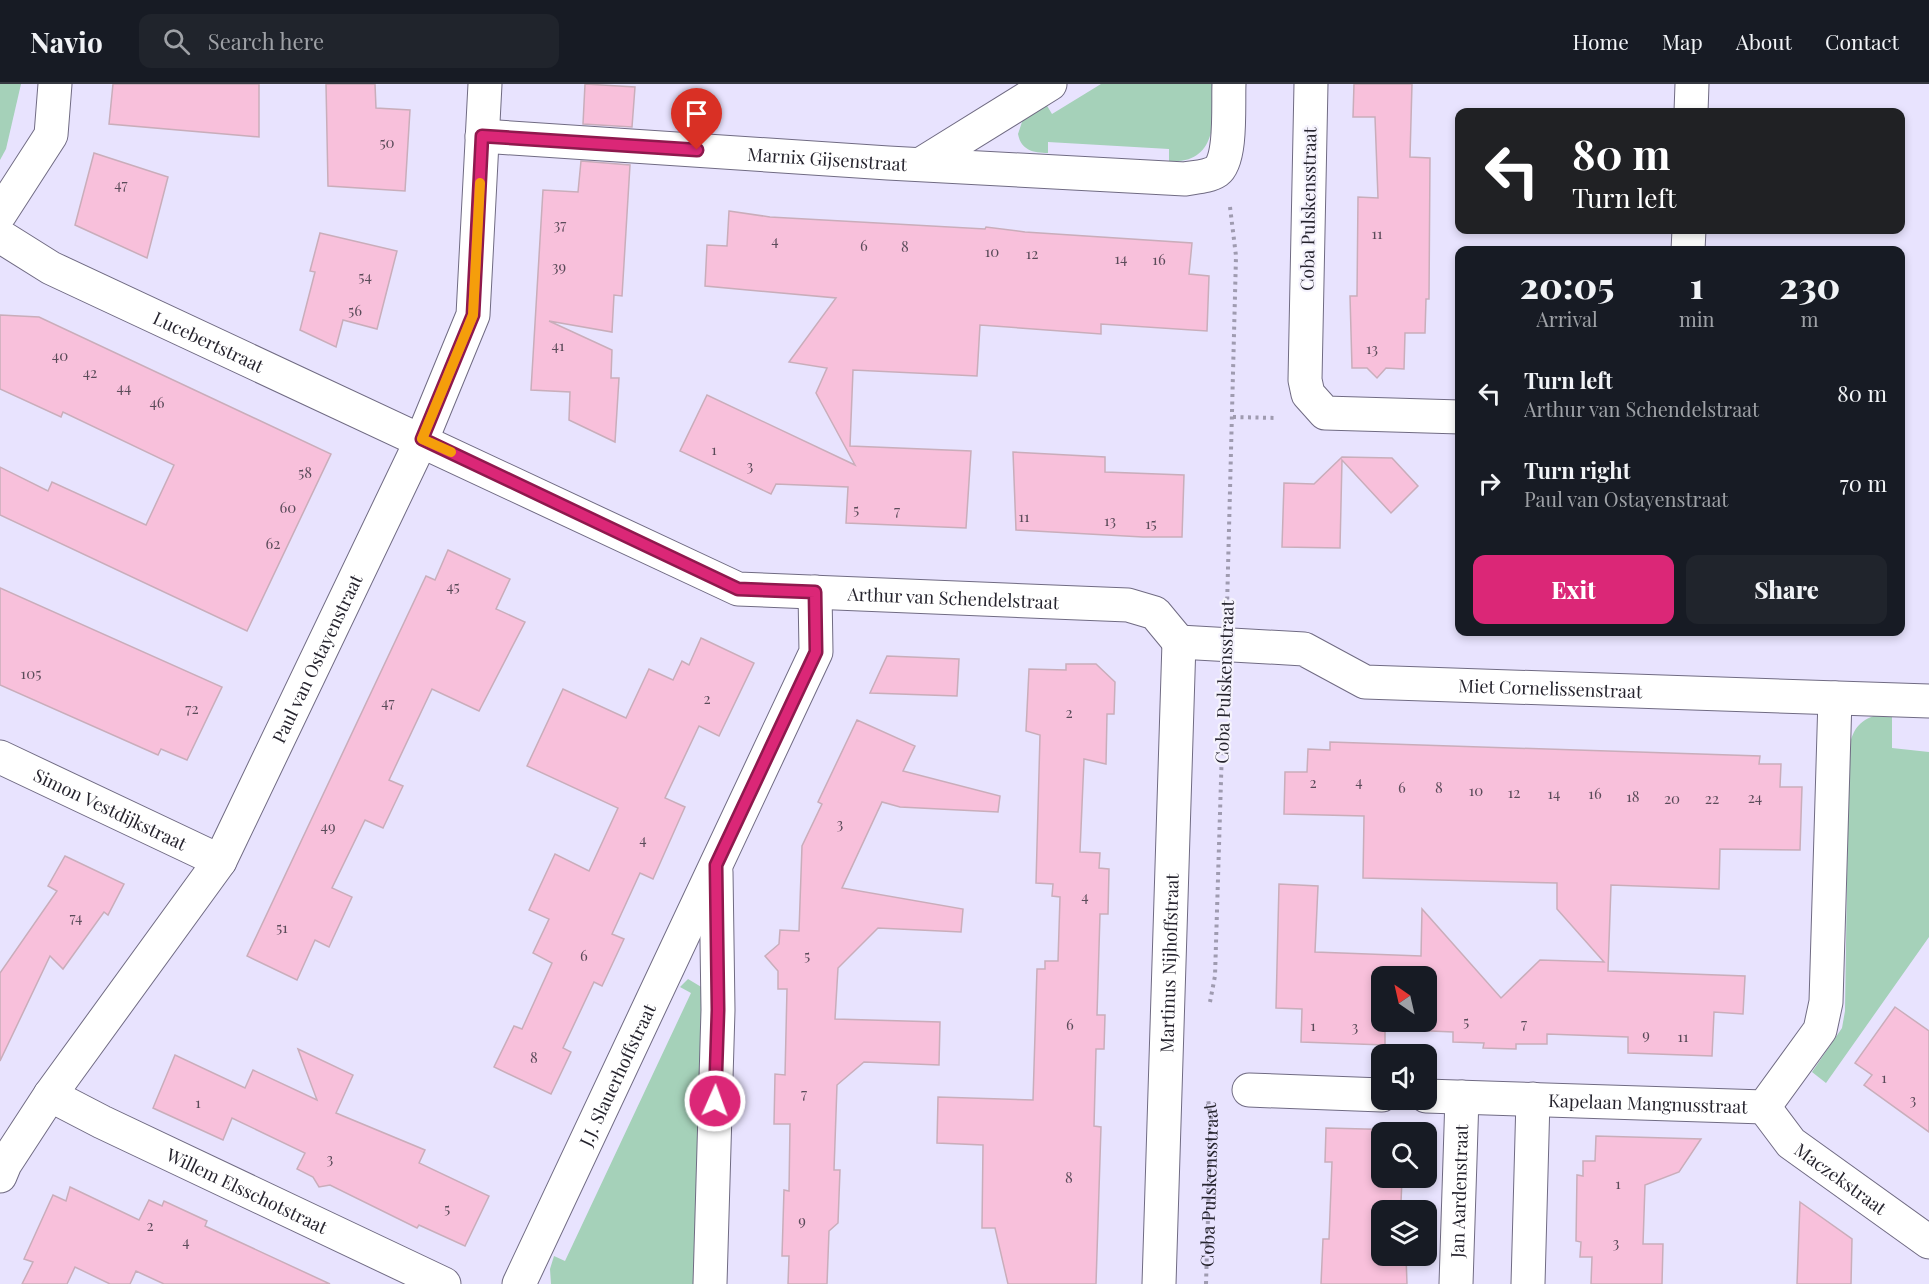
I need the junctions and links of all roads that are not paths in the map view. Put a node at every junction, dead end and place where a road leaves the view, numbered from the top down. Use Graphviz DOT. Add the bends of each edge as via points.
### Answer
graph roads {
  1 [pos="55,84"];
  2 [pos="485,84"];
  3 [pos="1050,84"];
  4 [pos="1229,84"];
  5 [pos="1311,84"];
  6 [pos="1692,84"];
  7 [pos="1691,108"];
  8 [pos="482,136"];
  9 [pos="921,164"];
  10 [pos="0,214"];
  11 [pos="0,236"];
  12 [pos="1455,417"];
  13 [pos="422,439"];
  14 [pos="815,592"];
  15 [pos="1179,642"];
  16 [pos="1835,698"];
  17 [pos="1929,701"];
  18 [pos="0,757"];
  19 [pos="220,861"];
  20 [pos="716,865"];
  21 [pos="1249,1090"];
  22 [pos="50,1095"];
  23 [pos="1371,1095"];
  24 [pos="1437,1096"];
  25 [pos="1462,1097"];
  26 [pos="1533,1099"];
  27 [pos="1764,1107"];
  28 [pos="0,1176"];
  29 [pos="1929,1242"];
  30 [pos="444,1284"];
  31 [pos="519,1284"];
  32 [pos="710,1284"];
  33 [pos="1159,1284"];
  34 [pos="1456,1284"];
  35 [pos="1528,1284"];
  1 -- 10 [label="street" via="51,135"];
  2 -- 8 [label="street, Paul van Ostayenstraat"];
  3 -- 9 [label="street, Marnix Gijsenstraat"];
  4 -- 9 [label="street, Marnix Gijsenstraat" via="1226,159 1208,175 1185,179"];
  5 -- 12 [label="street, Coba Pulskensstraat" via="1305,380 1308,394 1325,413"];
  6 -- 7 [label="street"];
  8 -- 9 [label="street, Marnix Gijsenstraat"];
  8 -- 13 [label="street, Paul van Ostayenstraat" via="473,315"];
  11 -- 13 [label="street, Lucebertstraat" via="51,268"];
  13 -- 14 [label="street, Arthur van Schendelstraat" via="738,589"];
  13 -- 19 [label="street, Paul van Ostayenstraat"];
  14 -- 15 [label="street, Arthur van Schendelstraat" via="1128,605 1155,613"];
  14 -- 20 [label="street, J.J. Slauerhoffstraat" via="816,652"];
  15 -- 16 [label="street, Miet Cornelissenstraat" via="1304,650 1365,682"];
  15 -- 33 [label="street, Martinus Nijhoffstraat"];
  16 -- 17 [label="street, Miet Cornelissenstraat"];
  16 -- 27 [label="street, Kapelaan Mangnusstraat" via="1826,1002 1821,1030"];
  18 -- 19 [label="street, Simon Vestdijkstraat"];
  19 -- 22 [label="street, Paul van Ostayenstraat"];
  20 -- 31 [label="street, J.J. Slauerhoffstraat"];
  20 -- 32 [label="street, J.J. Slauerhoffstraat" via="718,1010"];
  21 -- 23 [label="street"];
  22 -- 28 [label="street, Paul van Ostayenstraat"];
  22 -- 30 [label="street, Willem Elsschotstraat"];
  24 -- 25 [label="street, Kapelaan Mangnusstraat"];
  25 -- 26 [label="street, Kapelaan Mangnusstraat"];
  25 -- 34 [label="street, Jan Aardenstraat"];
  26 -- 27 [label="street, Kapelaan Mangnusstraat"];
  26 -- 35 [label="street"];
  27 -- 29 [label="street, Maczekstraat" via="1791,1143"];
}
